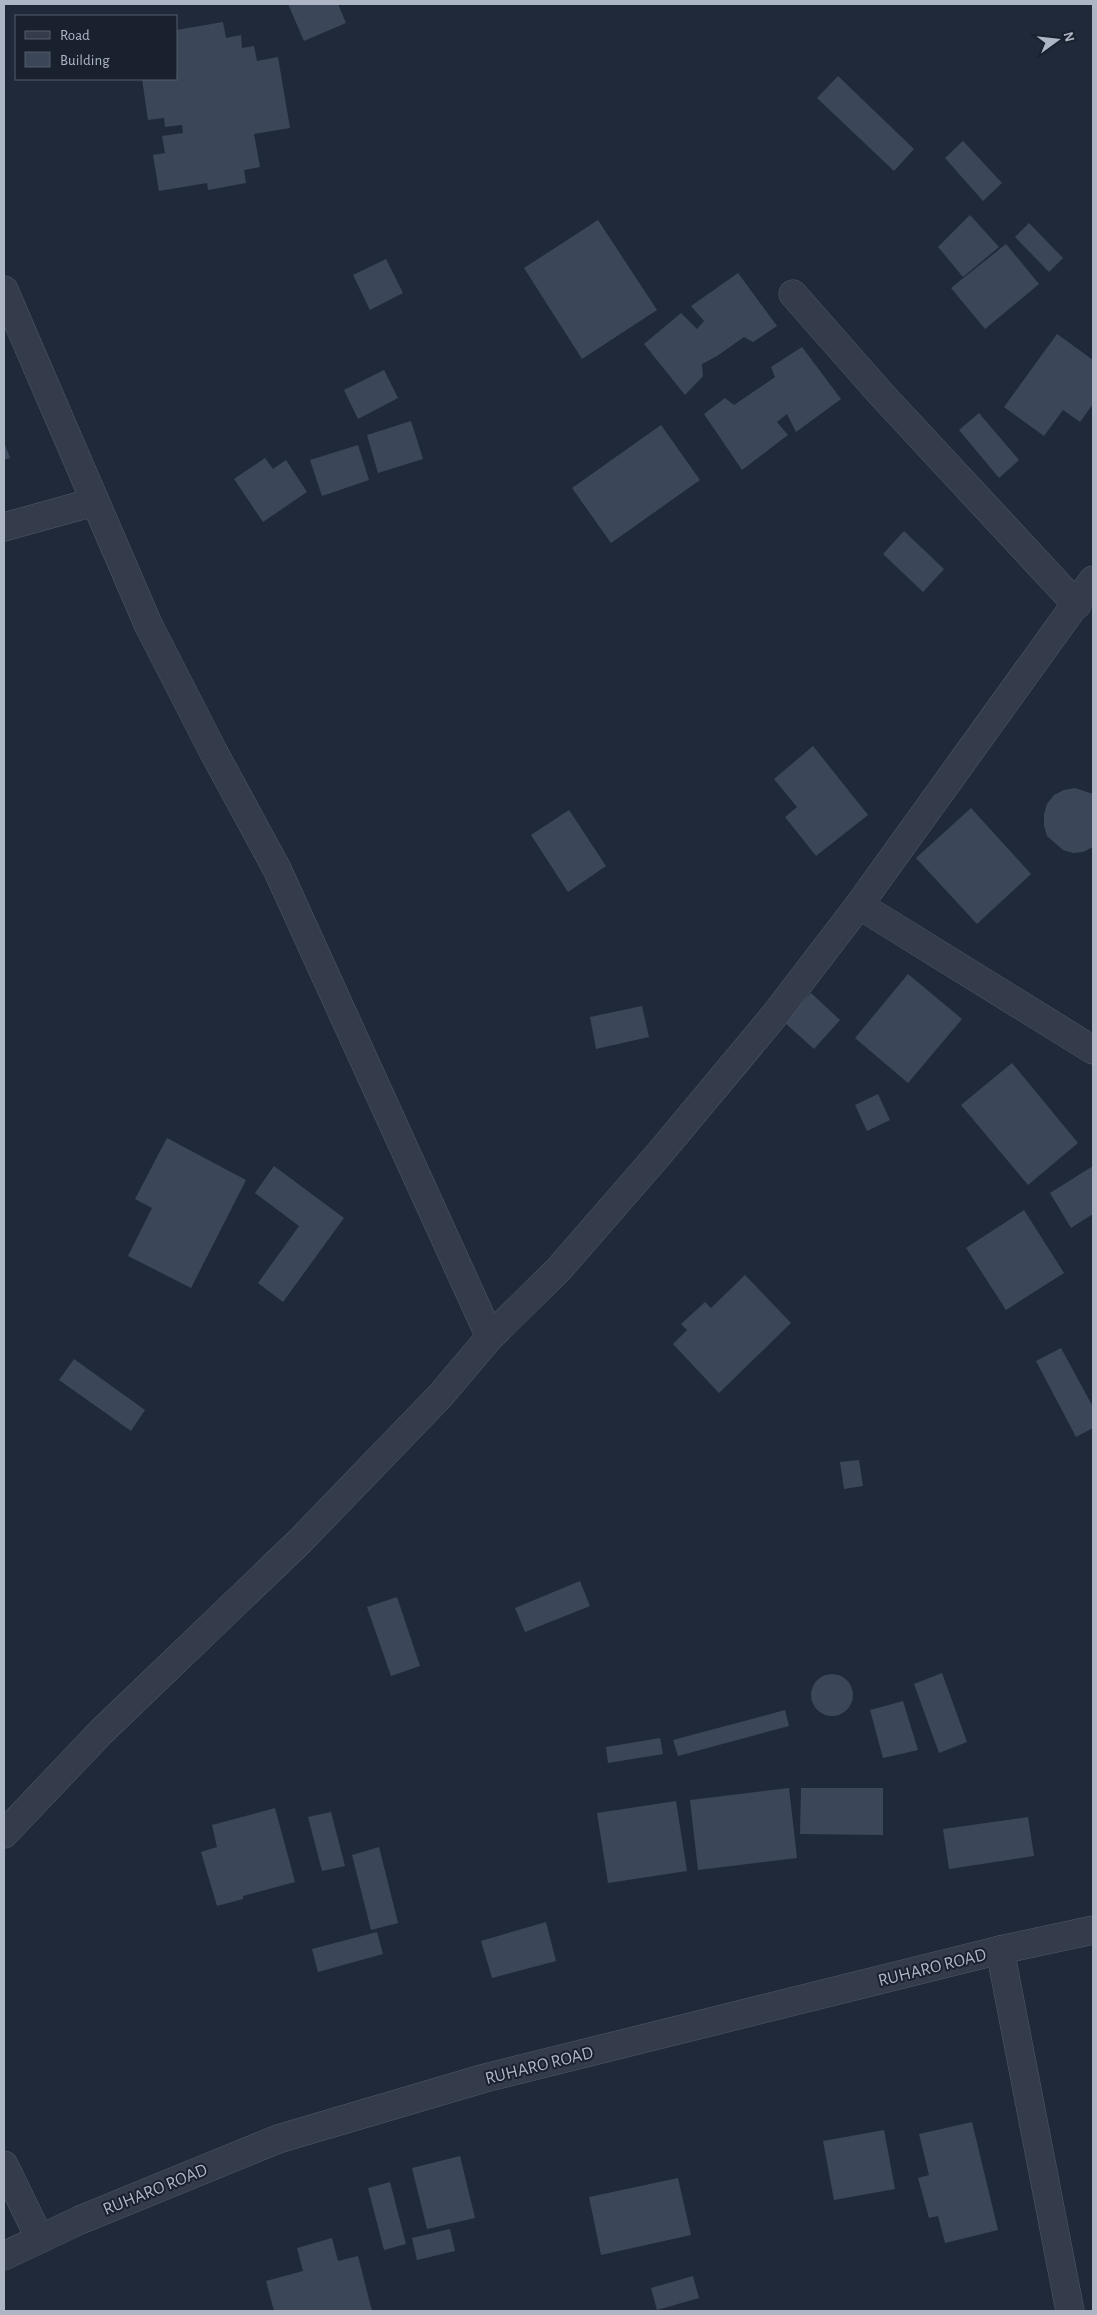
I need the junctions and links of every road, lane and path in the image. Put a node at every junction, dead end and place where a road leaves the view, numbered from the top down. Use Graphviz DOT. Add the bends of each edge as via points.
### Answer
graph roads {
  1 [pos="4,290"];
  2 [pos="793,294"];
  3 [pos="94,502"];
  4 [pos="4,528"];
  5 [pos="1093,580"];
  6 [pos="1077,605"];
  7 [pos="859,905"];
  8 [pos="1093,1050"];
  9 [pos="490,1338"];
  10 [pos="4,1834"];
  11 [pos="1093,1930"];
  12 [pos="1000,1950"];
  13 [pos="4,2165"];
  14 [pos="40,2239"];
  15 [pos="4,2256"];
  16 [pos="1070,2311"];
  1 -- 3 [label="street"];
  2 -- 6 [label="street"];
  3 -- 4 [label="street"];
  3 -- 9 [label="street" via="153,633 277,869"];
  5 -- 6 [label="street"];
  6 -- 7 [label="street"];
  7 -- 8 [label="street"];
  7 -- 9 [label="street" via="774,1016 659,1154 559,1269"];
  9 -- 10 [label="street" via="440,1396 300,1541 101,1732"];
  11 -- 12 [label="street, RUHARO ROAD"];
  12 -- 14 [label="street, RUHARO ROAD" via="485,2078 278,2139"];
  12 -- 16 [label="street"];
  13 -- 14 [label="street"];
  14 -- 15 [label="street, RUHARO ROAD"];
}
